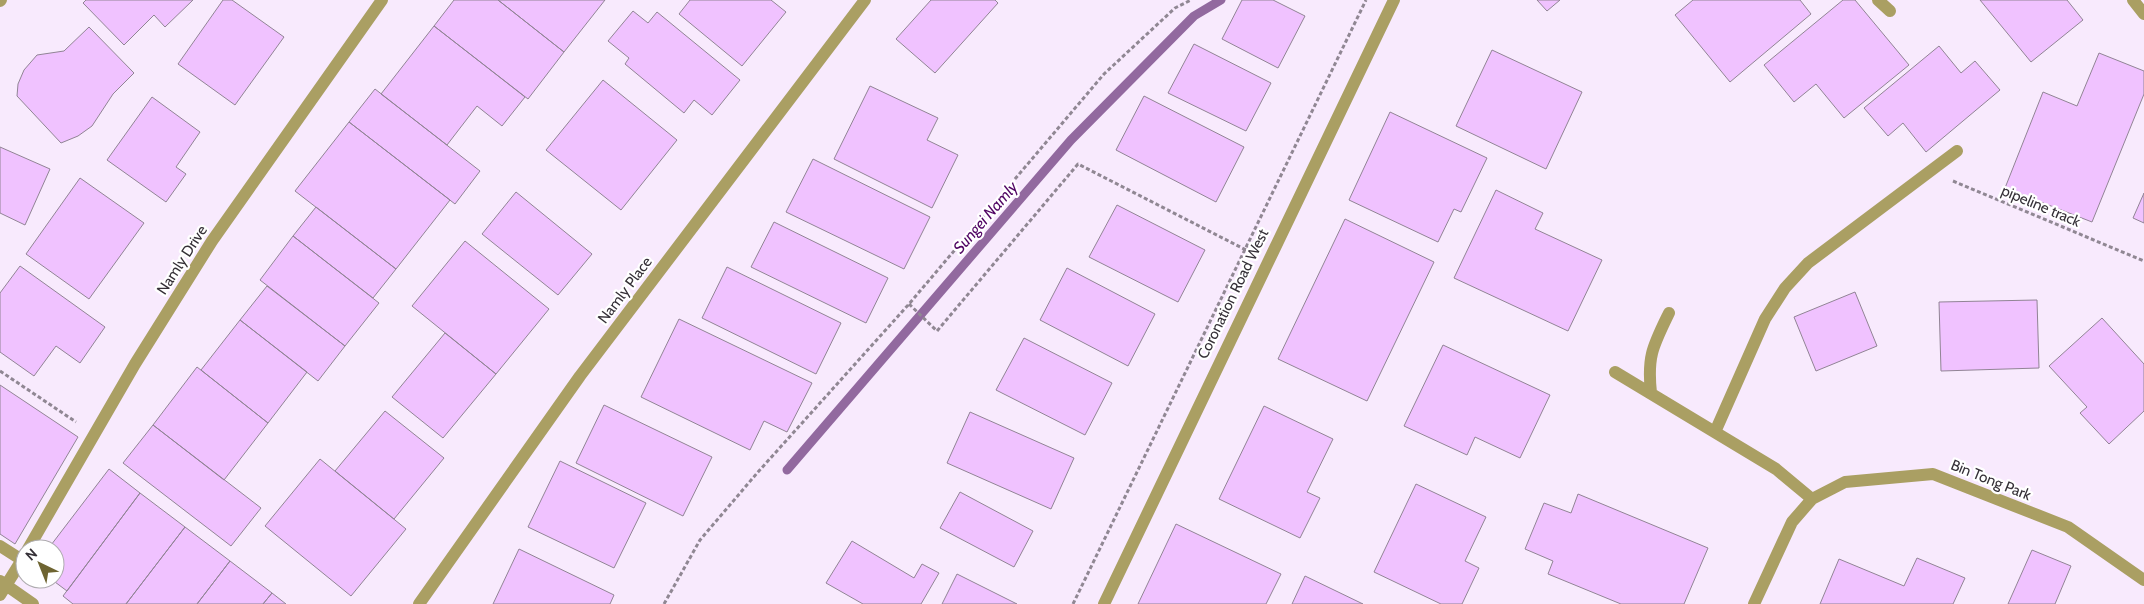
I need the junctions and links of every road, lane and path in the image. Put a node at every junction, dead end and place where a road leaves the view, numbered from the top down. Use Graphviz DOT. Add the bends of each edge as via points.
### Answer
graph roads {
  1 [pos="382,0"];
  2 [pos="865,0"];
  3 [pos="1191,0"];
  4 [pos="1366,0"];
  5 [pos="1394,0"];
  6 [pos="1878,0"];
  7 [pos="2133,0"];
  8 [pos="1890,11"];
  9 [pos="2144,14"];
  10 [pos="1957,151"];
  11 [pos="1929,171"];
  12 [pos="1245,250"];
  13 [pos="1267,261"];
  14 [pos="2144,261"];
  15 [pos="909,304"];
  16 [pos="1669,313"];
  17 [pos="0,371"];
  18 [pos="1615,372"];
  19 [pos="1650,393"];
  20 [pos="1715,432"];
  21 [pos="94,434"];
  22 [pos="1812,499"];
  23 [pos="34,539"];
  24 [pos="0,546"];
  25 [pos="15,551"];
  26 [pos="15,569"];
  27 [pos="2144,580"];
  28 [pos="2,588"];
  29 [pos="33,604"];
  30 [pos="418,604"];
  31 [pos="664,604"];
  32 [pos="1074,604"];
  33 [pos="1104,604"];
  34 [pos="1754,604"];
  1 -- 21 [label="street, Namly Drive" via="212,241"];
  2 -- 30 [label="street, Namly Place" via="580,376"];
  3 -- 15 [label="path" via="1175,8 1104,74"];
  4 -- 12 [label="path"];
  5 -- 13 [label="street, Coronation Road West"];
  6 -- 8 [label="street"];
  7 -- 9 [label="street"];
  10 -- 11 [label="street"];
  11 -- 14 [label="path, pipeline track"];
  11 -- 20 [label="street" via="1808,263 1785,288 1765,320"];
  12 -- 13 [label="path"];
  12 -- 15 [label="path" via="1078,164 937,331"];
  12 -- 32 [label="path"];
  13 -- 33 [label="street, Coronation Road West"];
  15 -- 31 [label="path" via="700,540"];
  16 -- 19 [label="street" via="1652,347 1648,367"];
  17 -- 21 [label="path"];
  18 -- 19 [label="street"];
  19 -- 20 [label="street"];
  20 -- 22 [label="street" via="1776,469"];
  21 -- 23 [label="street, Namly Drive"];
  22 -- 27 [label="street, Bin Tong Park" via="1845,482 1933,474 2068,527"];
  22 -- 34 [label="street, Bin Tong Park" via="1792,522"];
  24 -- 25 [label="street"];
  26 -- 28 [label="street, Namly Drive"];
  28 -- 29 [label="street"];
}
